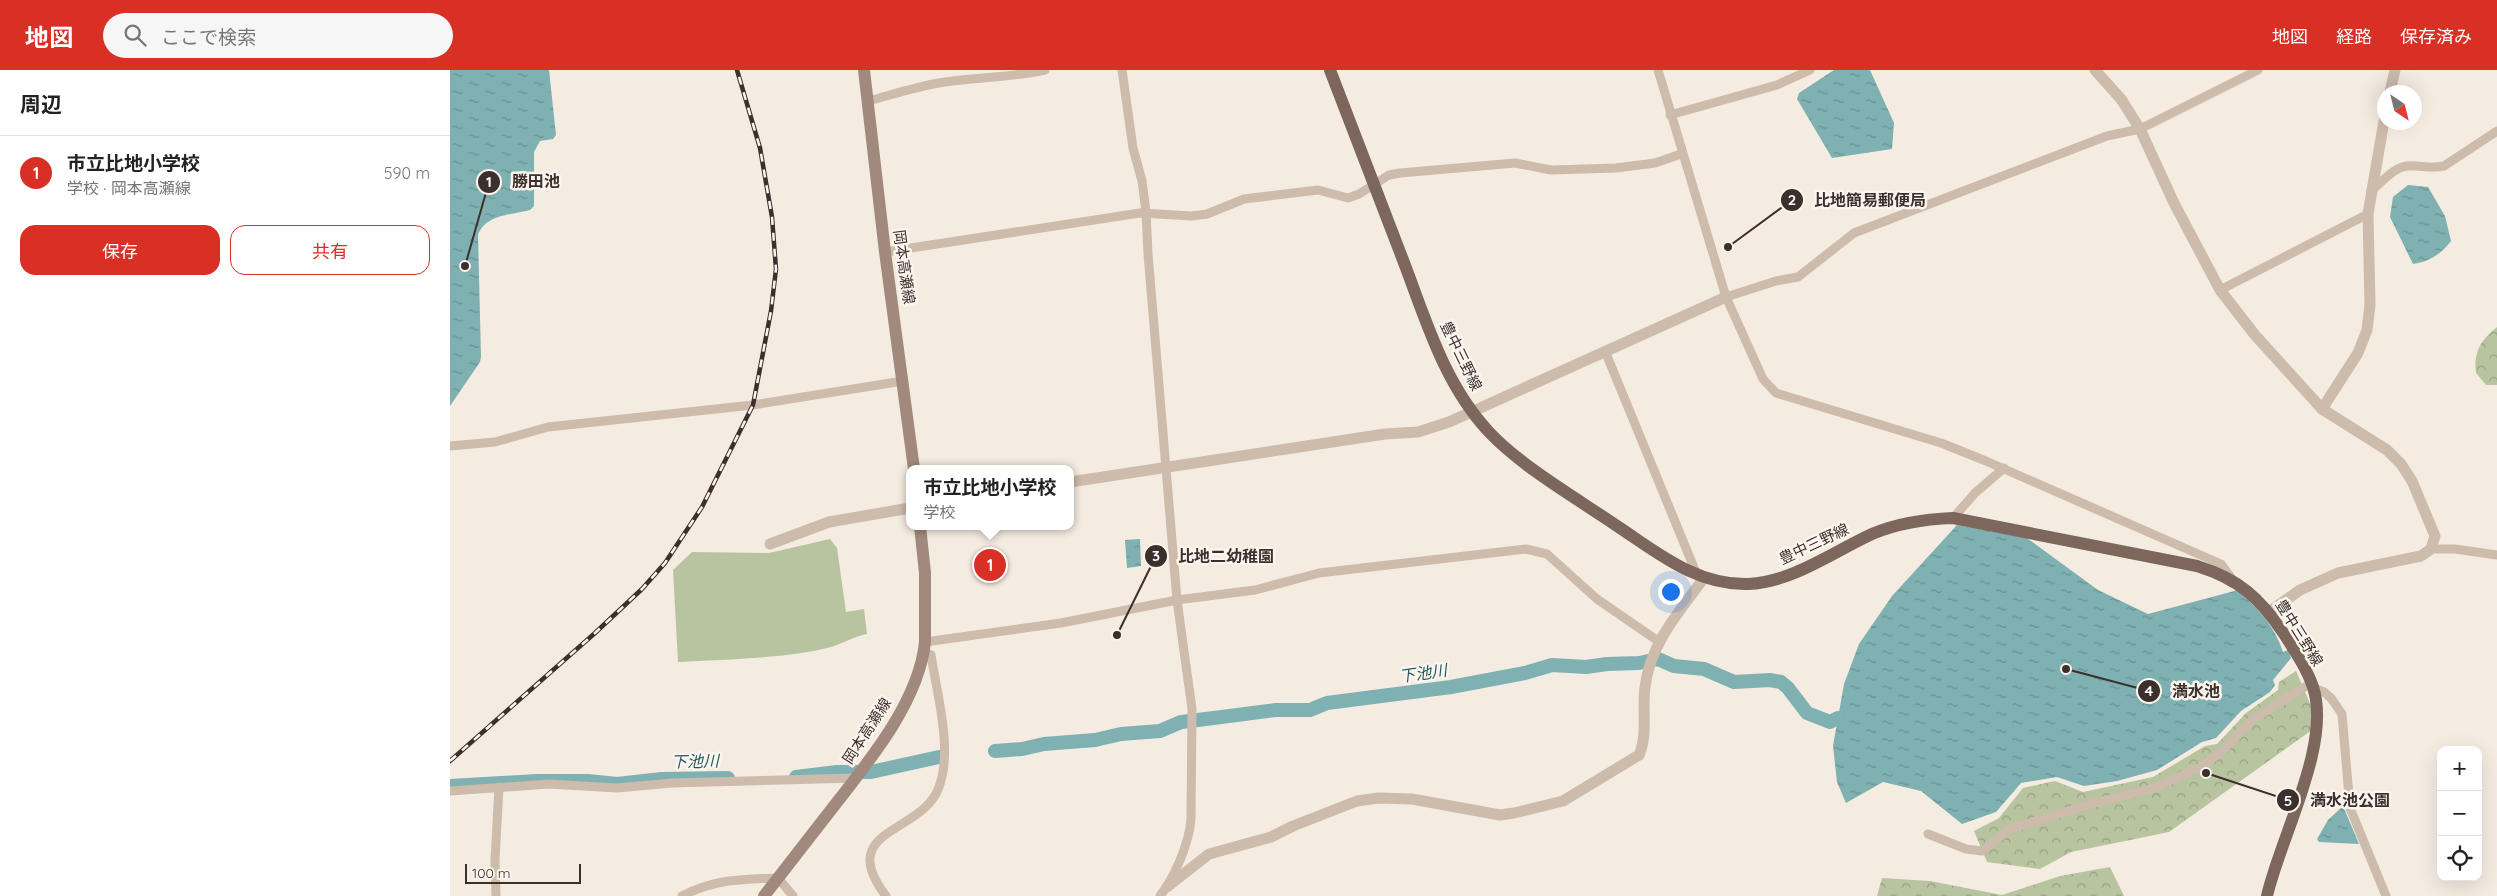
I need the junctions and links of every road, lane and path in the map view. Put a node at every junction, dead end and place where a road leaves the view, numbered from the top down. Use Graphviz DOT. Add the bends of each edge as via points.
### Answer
graph roads {
  1 [pos="864,70"];
  2 [pos="1045,70"];
  3 [pos="1122,70"];
  4 [pos="1330,70"];
  5 [pos="1658,70"];
  6 [pos="1810,70"];
  7 [pos="2095,70"];
  8 [pos="2258,70"];
  9 [pos="2395,70"];
  10 [pos="2392,85"];
  11 [pos="868,101"];
  12 [pos="1670,115"];
  13 [pos="2140,129"];
  14 [pos="2382,130"];
  15 [pos="2497,131"];
  16 [pos="1682,154"];
  17 [pos="1374,186"];
  18 [pos="2371,191"];
  19 [pos="1146,212"];
  20 [pos="2368,214"];
  21 [pos="885,252"];
  22 [pos="2220,290"];
  23 [pos="1726,297"];
  24 [pos="1604,350"];
  25 [pos="903,381"];
  26 [pos="2322,408"];
  27 [pos="1472,411"];
  28 [pos="450,446"];
  29 [pos="914,465"];
  30 [pos="1166,467"];
  31 [pos="2004,468"];
  32 [pos="1074,481"];
  33 [pos="906,509"];
  34 [pos="1953,518"];
  35 [pos="920,530"];
  36 [pos="770,544"];
  37 [pos="2431,550"];
  38 [pos="2497,555"];
  39 [pos="1700,577"];
  40 [pos="2232,580"];
  41 [pos="1176,600"];
  42 [pos="2269,612"];
  43 [pos="1658,641"];
  44 [pos="924,647"];
  45 [pos="2312,686"];
  46 [pos="860,773"];
  47 [pos="499,788"];
  48 [pos="450,791"];
  49 [pos="1928,834"];
  50 [pos="778,878"];
  51 [pos="1163,891"];
  52 [pos="496,896"];
  53 [pos="682,896"];
  54 [pos="764,896"];
  55 [pos="793,896"];
  56 [pos="886,896"];
  57 [pos="2267,896"];
  58 [pos="2386,896"];
  1 -- 11 [label="main road, 岡本高瀬線"];
  2 -- 11 [label="street" via="1021,76 1004,74 938,83"];
  3 -- 19 [label="street"];
  4 -- 17 [label="main road, 豊中三野線"];
  5 -- 12 [label="street"];
  6 -- 12 [label="street" via="1777,85"];
  7 -- 13 [label="street" via="2121,99"];
  8 -- 13 [label="street"];
  9 -- 10 [label="street"];
  11 -- 21 [label="main road, 岡本高瀬線"];
  12 -- 16 [label="street"];
  13 -- 22 [label="street"];
  13 -- 23 [label="street" via="2107,136 1876,224 1854,233 1798,276"];
  14 -- 18 [label="street"];
  15 -- 18 [label="street" via="2444,166 2400,167"];
  16 -- 17 [label="street" via="1655,163 1616,168 1551,170 1515,164 1400,172 1389,175"];
  16 -- 23 [label="street"];
  17 -- 19 [label="street" via="1348,198 1318,190 1244,199 1207,214 1192,216"];
  17 -- 27 [label="main road, 豊中三野線" via="1438,352"];
  18 -- 20 [label="street"];
  19 -- 21 [label="street"];
  19 -- 30 [label="street"];
  20 -- 22 [label="street"];
  20 -- 26 [label="street" via="2370,305 2367,330 2358,353"];
  21 -- 25 [label="main road, 岡本高瀬線"];
  22 -- 26 [label="street" via="2255,335"];
  23 -- 24 [label="street"];
  23 -- 31 [label="street" via="1763,379 1776,393 1941,443"];
  24 -- 27 [label="street"];
  24 -- 39 [label="street"];
  25 -- 28 [label="street" via="753,405 548,427 494,442"];
  25 -- 29 [label="main road, 岡本高瀬線"];
  26 -- 37 [label="street" via="2387,450 2401,464 2432,526 2435,536"];
  27 -- 30 [label="street" via="1418,432 1385,434"];
  27 -- 39 [label="main road, 豊中三野線" via="1489,432 1519,458 1658,553"];
  30 -- 32 [label="street"];
  30 -- 41 [label="street"];
  31 -- 34 [label="street"];
  31 -- 40 [label="street" via="2221,564"];
  33 -- 36 [label="street" via="829,522"];
  34 -- 39 [label="main road, 豊中三野線" via="1919,520 1889,528 1766,582 1735,584"];
  34 -- 40 [label="main road, 豊中三野線" via="2197,566"];
  35 -- 44 [label="main road, 岡本高瀬線" via="925,589"];
  37 -- 38 [label="street" via="2455,549"];
  37 -- 42 [label="street" via="2421,556 2338,573 2300,590"];
  39 -- 43 [label="street"];
  40 -- 42 [label="main road, 豊中三野線" via="2244,587"];
  41 -- 43 [label="street" via="1255,590 1319,573 1526,549 1547,554 1597,598"];
  41 -- 44 [label="street"];
  41 -- 51 [label="street" via="1192,709 1191,818 1190,830"];
  42 -- 45 [label="main road, 豊中三野線" via="2297,655"];
  43 -- 51 [label="street" via="1645,688 1644,745 1639,755 1563,801 1500,815 1412,799 1357,800 1271,837 1209,854"];
  44 -- 46 [label="main road, 岡本高瀬線" via="907,700"];
  44 -- 56 [label="street" via="931,655 945,753 943,771 931,803 917,816 876,842 870,857 872,870"];
  45 -- 49 [label="street" via="2252,720 2201,767 2154,788 2010,829 1982,852"];
  45 -- 57 [label="main road, 豊中三野線" via="2317,717 2314,749"];
  45 -- 58 [label="street" via="2331,698 2342,714 2350,808"];
  46 -- 47 [label="street" via="617,788 548,784"];
  46 -- 50 [label="main road, 岡本高瀬線"];
  47 -- 48 [label="street"];
  47 -- 52 [label="street"];
  50 -- 53 [label="street" via="738,879 703,886"];
  50 -- 54 [label="main road, 岡本高瀬線"];
  50 -- 55 [label="street"];
}
